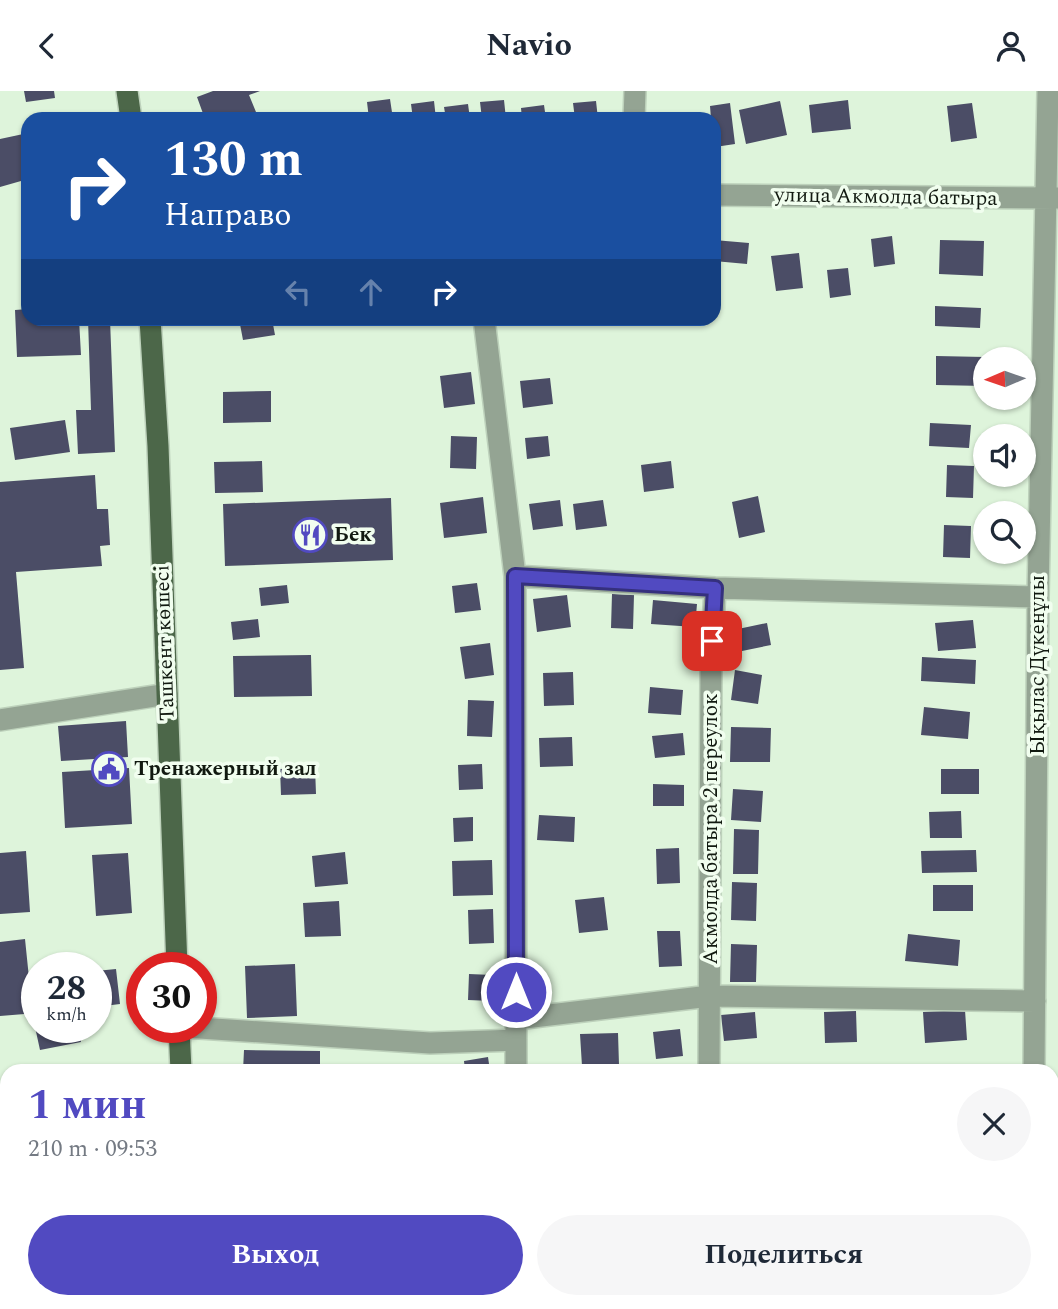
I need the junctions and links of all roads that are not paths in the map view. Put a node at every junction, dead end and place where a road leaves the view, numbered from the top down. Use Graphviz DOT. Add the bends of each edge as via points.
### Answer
graph roads {
  1 [pos="127,91"];
  2 [pos="635,91"];
  3 [pos="1048,91"];
  4 [pos="130,112"];
  5 [pos="634,112"];
  6 [pos="721,195"];
  7 [pos="1051,198"];
  8 [pos="150,326"];
  9 [pos="485,326"];
  10 [pos="515,576"];
  11 [pos="715,588"];
  12 [pos="1038,597"];
  13 [pos="167,694"];
  14 [pos="0,720"];
  15 [pos="176,952"];
  16 [pos="710,996"];
  17 [pos="1035,1001"];
  18 [pos="217,1029"];
  19 [pos="516,1029"];
  20 [pos="180,1043"];
  21 [pos="181,1064"];
  22 [pos="516,1064"];
  23 [pos="709,1064"];
  24 [pos="1034,1064"];
  1 -- 4 [label="main road"];
  2 -- 5 [label="street"];
  3 -- 7 [label="street, Ықылас Дүкенұлы"];
  6 -- 7 [label="street, улица Акмолда батыра"];
  7 -- 12 [label="street, Ықылас Дүкенұлы"];
  8 -- 13 [label="main road, Ташкент көшесі"];
  9 -- 10 [label="street"];
  10 -- 11 [label="street"];
  10 -- 19 [label="street"];
  11 -- 12 [label="street"];
  11 -- 16 [label="street, Акмолда батыра 2 переулок"];
  12 -- 17 [label="street, Ықылас Дүкенұлы"];
  13 -- 14 [label="street"];
  13 -- 15 [label="main road, Ташкент көшесі"];
  16 -- 17 [label="street"];
  16 -- 19 [label="street"];
  16 -- 23 [label="street, Акмолда батыра 2 переулок"];
  17 -- 24 [label="street, Ықылас Дүкенұлы"];
  18 -- 19 [label="street" via="430,1043"];
  19 -- 22 [label="street"];
  20 -- 21 [label="main road"];
}
